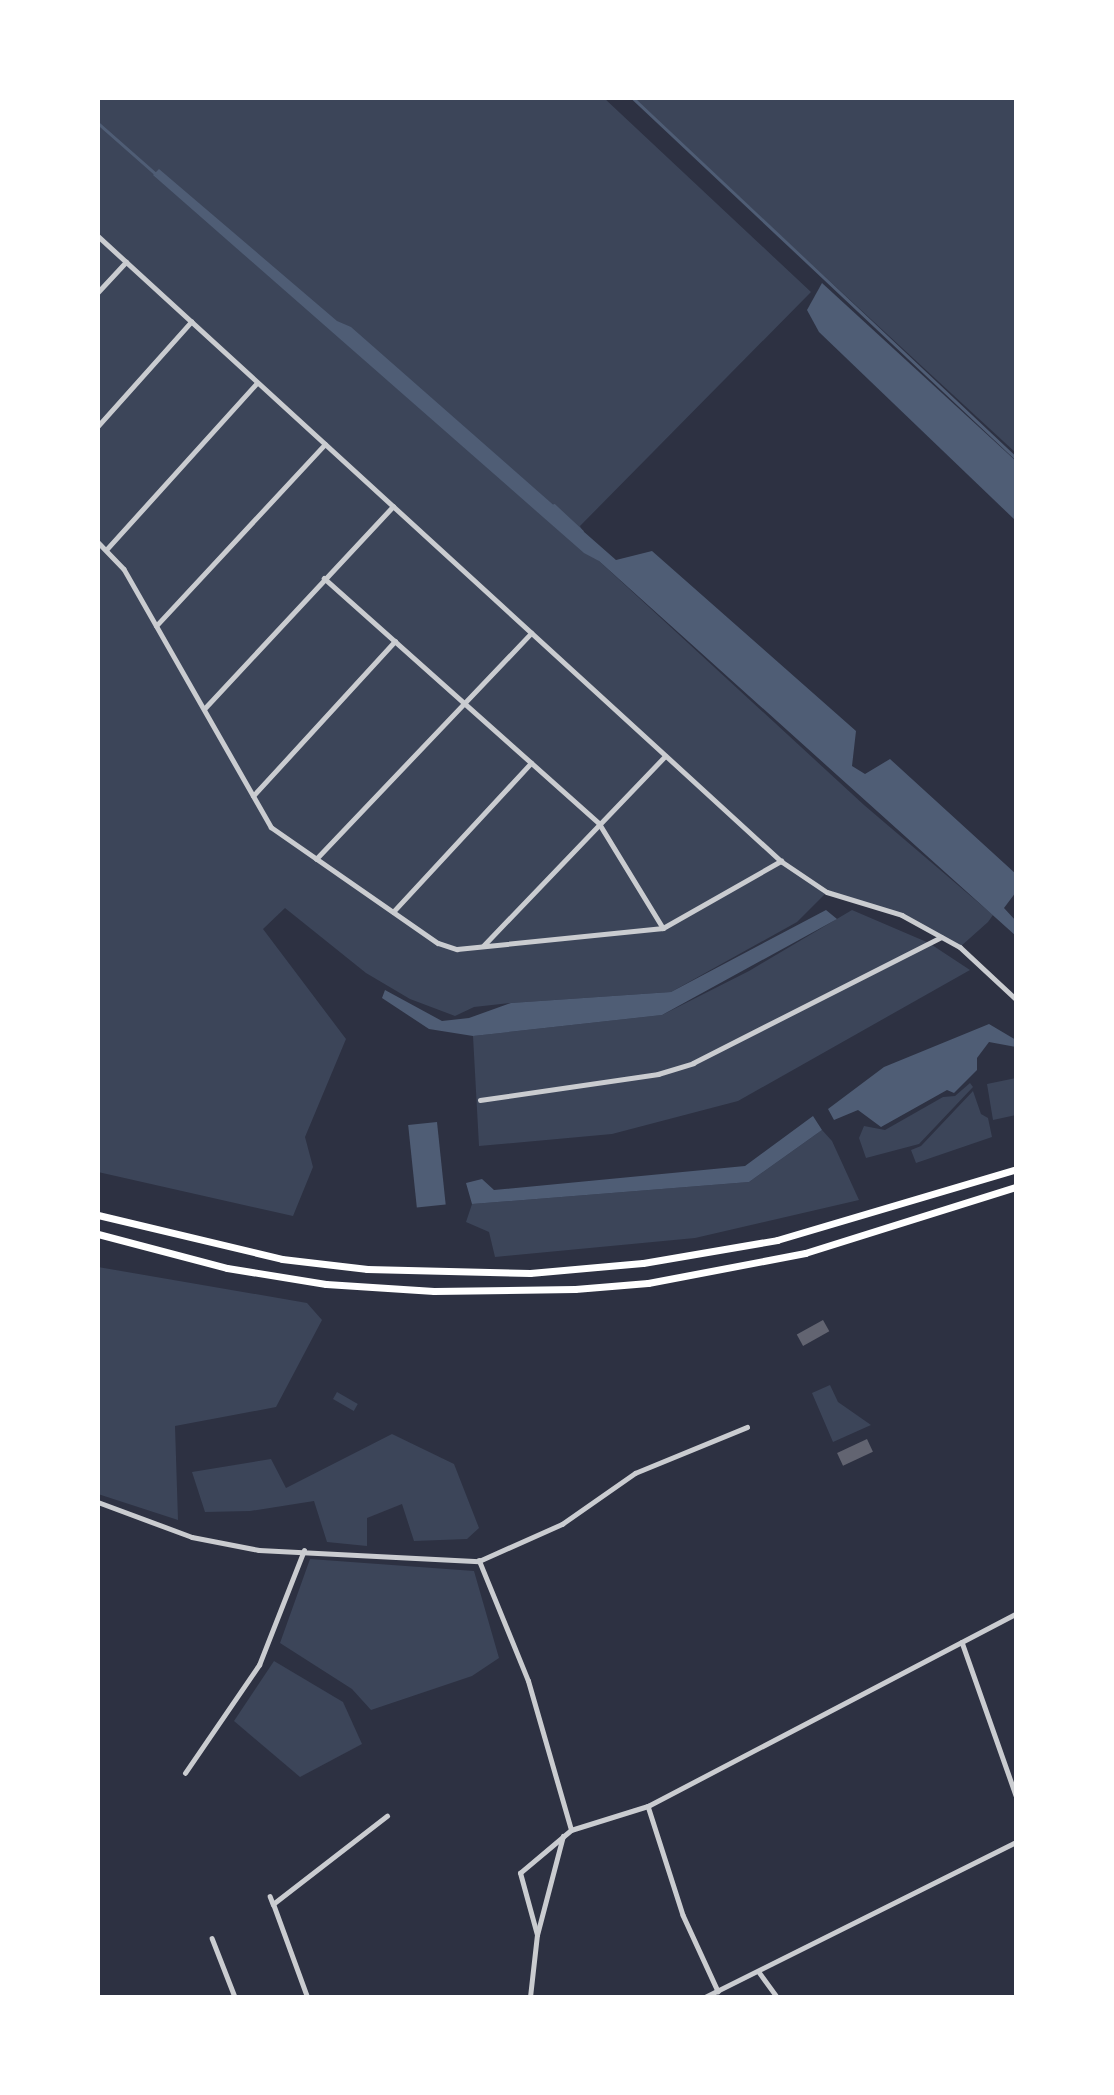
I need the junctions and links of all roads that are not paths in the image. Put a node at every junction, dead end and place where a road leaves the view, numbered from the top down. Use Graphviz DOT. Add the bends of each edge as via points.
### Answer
graph roads {
  1 [pos="98,236"];
  2 [pos="126,262"];
  3 [pos="98,292"];
  4 [pos="191,322"];
  5 [pos="257,383"];
  6 [pos="98,426"];
  7 [pos="325,444"];
  8 [pos="393,506"];
  9 [pos="98,542"];
  10 [pos="106,550"];
  11 [pos="324,578"];
  12 [pos="156,626"];
  13 [pos="531,633"];
  14 [pos="395,641"];
  15 [pos="463,701"];
  16 [pos="204,709"];
  17 [pos="665,755"];
  18 [pos="531,763"];
  19 [pos="253,796"];
  20 [pos="599,823"];
  21 [pos="316,859"];
  22 [pos="781,861"];
  23 [pos="393,912"];
  24 [pos="663,928"];
  25 [pos="941,936"];
  26 [pos="482,946"];
  27 [pos="1016,999"];
  28 [pos="480,1100"];
  29 [pos="1016,1170"];
  30 [pos="1016,1187"];
  31 [pos="98,1215"];
  32 [pos="98,1234"];
  33 [pos="747,1427"];
  34 [pos="98,1502"];
  35 [pos="304,1550"];
  36 [pos="479,1561"];
  37 [pos="1016,1614"];
  38 [pos="962,1642"];
  39 [pos="185,1773"];
  40 [pos="1016,1795"];
  41 [pos="648,1805"];
  42 [pos="387,1816"];
  43 [pos="571,1830"];
  44 [pos="563,1835"];
  45 [pos="1016,1842"];
  46 [pos="270,1896"];
  47 [pos="273,1905"];
  48 [pos="537,1935"];
  49 [pos="212,1938"];
  50 [pos="759,1972"];
  51 [pos="718,1990"];
  52 [pos="234,1997"];
  53 [pos="307,1997"];
  54 [pos="530,1997"];
  55 [pos="705,1997"];
  56 [pos="777,1997"];
  1 -- 2 [label="street"];
  2 -- 3 [label="street"];
  2 -- 4 [label="street"];
  4 -- 5 [label="street"];
  4 -- 6 [label="street"];
  5 -- 7 [label="street"];
  5 -- 10 [label="street"];
  7 -- 8 [label="street"];
  7 -- 12 [label="street"];
  8 -- 11 [label="street"];
  8 -- 13 [label="street"];
  9 -- 10 [label="street"];
  10 -- 12 [label="street" via="124,569"];
  11 -- 14 [label="street"];
  11 -- 16 [label="street"];
  12 -- 16 [label="street"];
  13 -- 15 [label="street"];
  13 -- 17 [label="street"];
  14 -- 15 [label="street"];
  14 -- 19 [label="street"];
  15 -- 18 [label="street"];
  15 -- 21 [label="street"];
  16 -- 19 [label="street"];
  17 -- 20 [label="street"];
  17 -- 22 [label="street"];
  18 -- 20 [label="street"];
  18 -- 23 [label="street"];
  19 -- 21 [label="street" via="271,827"];
  20 -- 24 [label="street"];
  20 -- 26 [label="street"];
  21 -- 23 [label="street"];
  22 -- 24 [label="street"];
  22 -- 25 [label="street" via="827,892 902,915"];
  23 -- 26 [label="street" via="438,943 457,949"];
  24 -- 26 [label="street"];
  25 -- 27 [label="street" via="960,947"];
  25 -- 28 [label="street" via="693,1063 658,1074"];
  29 -- 31 [label="main road" via="777,1240 643,1264 530,1273 367,1269 282,1259"];
  30 -- 32 [label="main road" via="805,1253 648,1283 575,1289 434,1291 326,1284 227,1268"];
  33 -- 36 [label="street" via="635,1473 562,1524"];
  34 -- 35 [label="street" via="192,1537 259,1550"];
  35 -- 36 [label="street"];
  35 -- 39 [label="street" via="259,1665"];
  36 -- 43 [label="street" via="528,1681"];
  37 -- 38 [label="street"];
  38 -- 40 [label="street"];
  38 -- 41 [label="street"];
  41 -- 43 [label="street"];
  41 -- 51 [label="street" via="683,1915"];
  42 -- 47 [label="street"];
  43 -- 44 [label="street"];
  44 -- 48 [label="street"];
  44 -- 48 [label="street" via="520,1873"];
  45 -- 50 [label="street"];
  46 -- 47 [label="street"];
  47 -- 53 [label="street"];
  48 -- 54 [label="street"];
  49 -- 52 [label="street"];
  50 -- 51 [label="street"];
  50 -- 56 [label="street"];
  51 -- 55 [label="street"];
}
